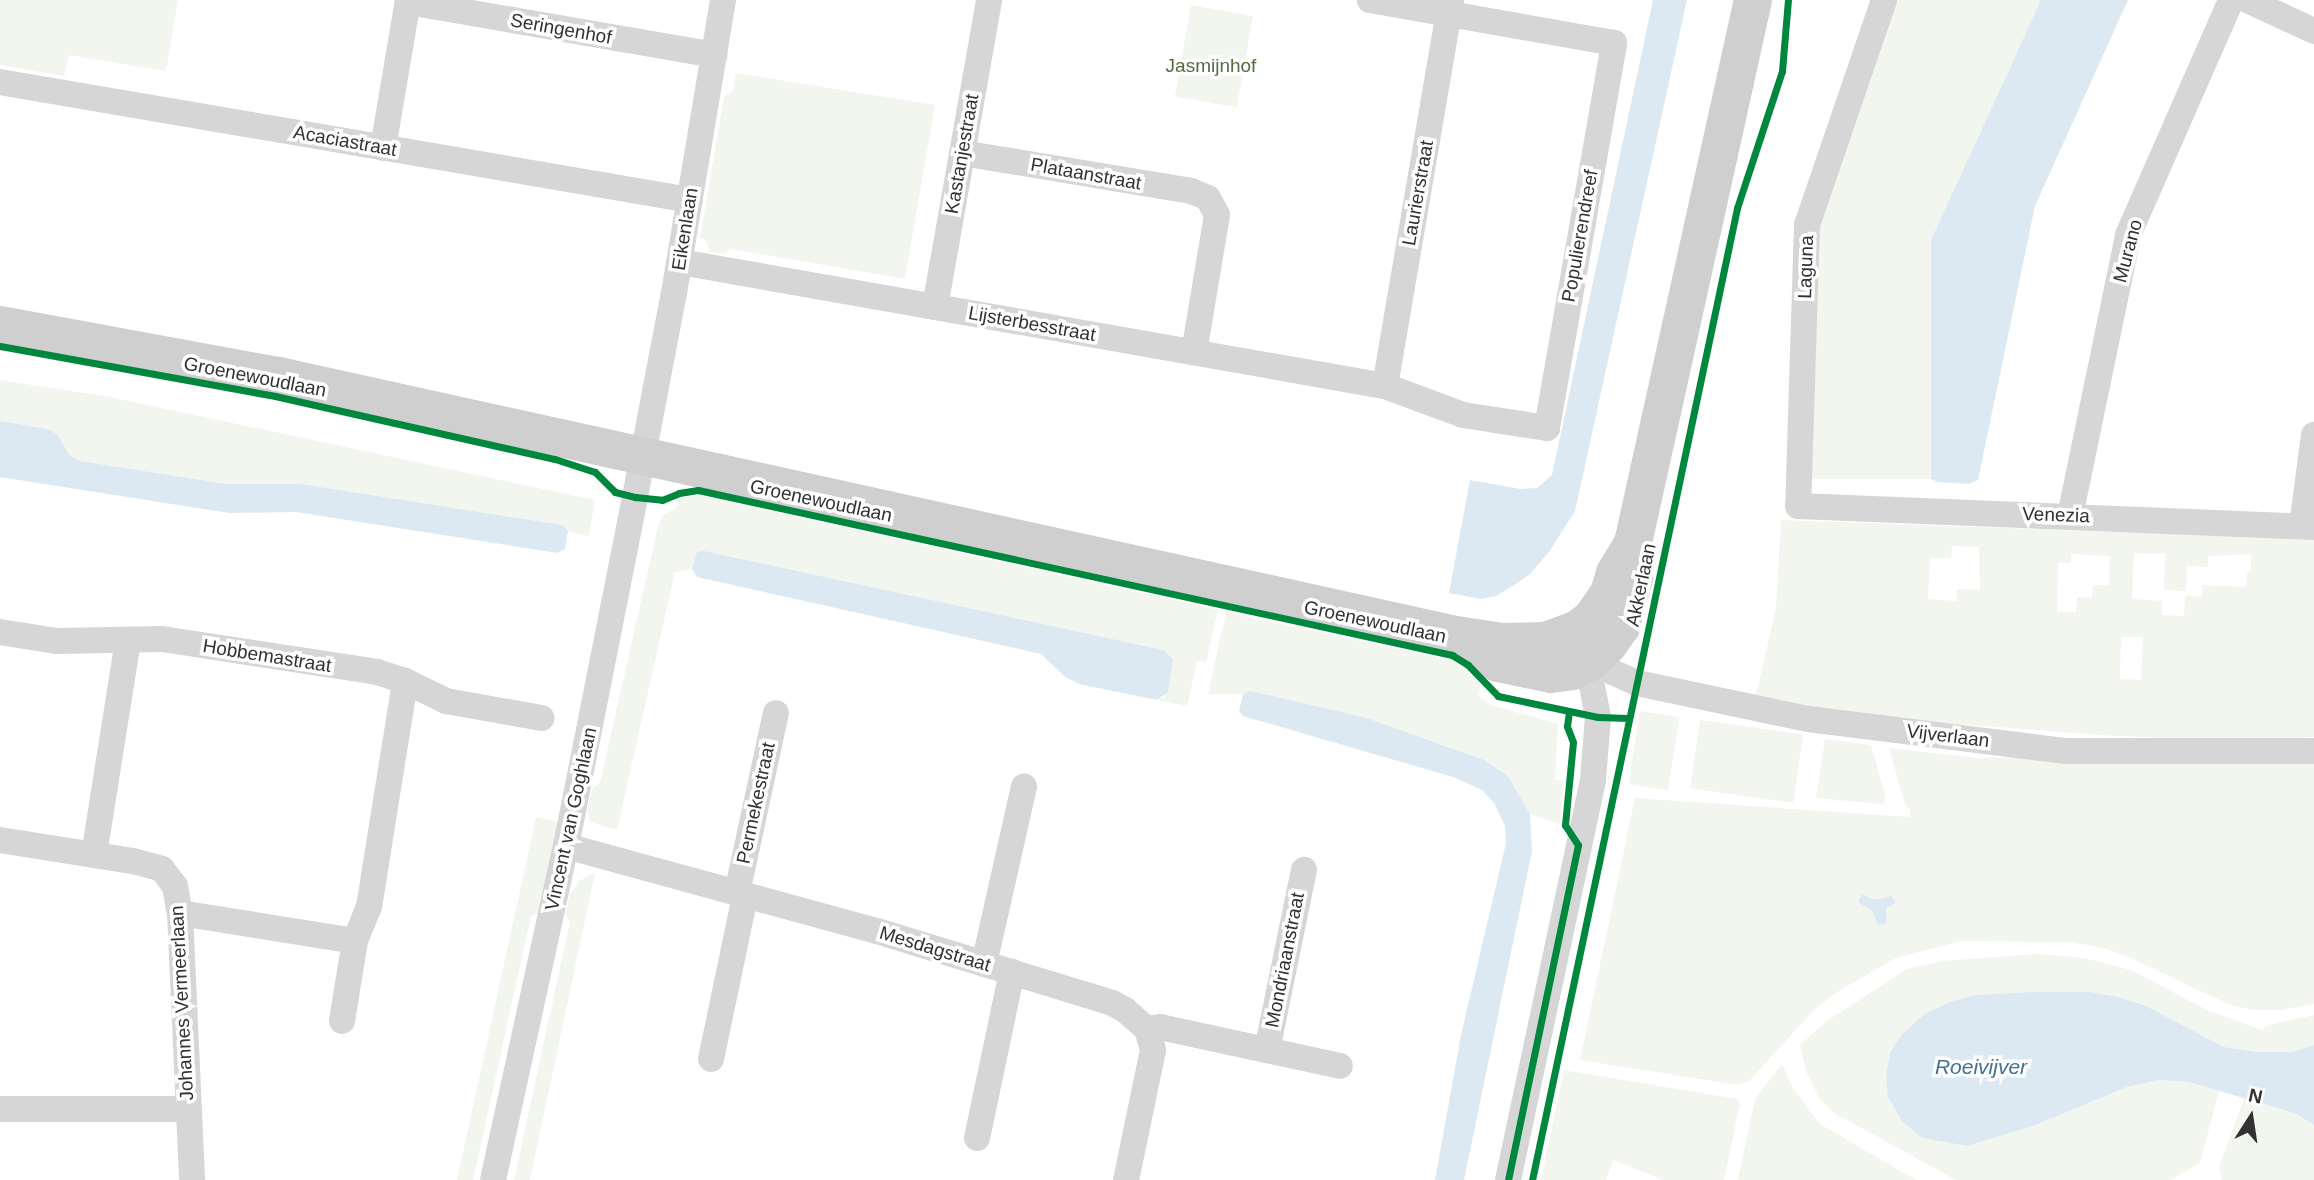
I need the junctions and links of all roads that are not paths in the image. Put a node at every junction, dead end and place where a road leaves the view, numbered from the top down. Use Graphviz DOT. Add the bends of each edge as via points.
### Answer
graph roads {
  1 [pos="723,0"];
  2 [pos="989,0"];
  3 [pos="1370,0"];
  4 [pos="1753,0"];
  5 [pos="1884,0"];
  6 [pos="2231,0"];
  7 [pos="2247,0"];
  8 [pos="408,1"];
  9 [pos="1450,6"];
  10 [pos="2314,30"];
  11 [pos="714,55"];
  12 [pos="0,82"];
  13 [pos="383,148"];
  14 [pos="962,153"];
  15 [pos="690,200"];
  16 [pos="680,262"];
  17 [pos="935,307"];
  18 [pos="0,325"];
  19 [pos="1194,352"];
  20 [pos="1385,386"];
  21 [pos="2314,435"];
  22 [pos="643,457"];
  23 [pos="1798,506"];
  24 [pos="2070,516"];
  25 [pos="2308,526"];
  26 [pos="0,632"];
  27 [pos="128,640"];
  28 [pos="1584,645"];
  29 [pos="405,681"];
  30 [pos="776,713"];
  31 [pos="541,718"];
  32 [pos="2314,751"];
  33 [pos="1024,786"];
  34 [pos="0,840"];
  35 [pos="566,846"];
  36 [pos="94,855"];
  37 [pos="1304,870"];
  38 [pos="741,895"];
  39 [pos="180,913"];
  40 [pos="355,941"];
  41 [pos="984,964"];
  42 [pos="1013,972"];
  43 [pos="342,1021"];
  44 [pos="1147,1029"];
  45 [pos="1267,1050"];
  46 [pos="711,1059"];
  47 [pos="1340,1066"];
  48 [pos="0,1109"];
  49 [pos="187,1109"];
  50 [pos="977,1138"];
  51 [pos="192,1180"];
  52 [pos="493,1180"];
  53 [pos="1126,1180"];
  54 [pos="1508,1180"];
  1 -- 11 [label="street, Eikenlaan"];
  2 -- 14 [label="street, Kastanjestraat"];
  3 -- 9 [label="street"];
  4 -- 28 [label="street, Akkerlaan" via="1633,543"];
  5 -- 23 [label="street, Laguna" via="1807,225"];
  6 -- 24 [label="street, Murano" via="2128,235"];
  7 -- 10 [label="street"];
  8 -- 11 [label="street, Seringenhof"];
  8 -- 13 [label="street, Seringenhof"];
  9 -- 20 [label="street, Laurierstraat"];
  9 -- 20 [label="street, Populierendreef" via="1614,43 1547,428 1463,415"];
  11 -- 15 [label="street, Eikenlaan"];
  12 -- 13 [label="street, Acaciastraat"];
  13 -- 15 [label="street, Acaciastraat"];
  14 -- 17 [label="street, Kastanjestraat"];
  14 -- 19 [label="street, Plataanstraat" via="1191,191 1208,198 1217,215"];
  15 -- 16 [label="street, Eikenlaan"];
  16 -- 17 [label="street, Lijsterbesstraat"];
  16 -- 22 [label="street, Eikenlaan"];
  17 -- 19 [label="street, Lijsterbesstraat"];
  18 -- 22 [label="street, Groenewoudlaan" via="279,376"];
  19 -- 20 [label="street, Lijsterbesstraat"];
  21 -- 25 [label="street"];
  22 -- 28 [label="street, Groenewoudlaan" via="1456,635"];
  22 -- 35 [label="street, Vincent van Goghlaan"];
  23 -- 24 [label="street, Venezia"];
  24 -- 25 [label="street, Venezia"];
  26 -- 27 [label="street, Hobbemastraat" via="57,641"];
  27 -- 29 [label="street, Hobbemastraat" via="162,639 377,672"];
  27 -- 36 [label="street"];
  28 -- 32 [label="street, Vijverlaan" via="1637,683 1822,721 2066,751"];
  28 -- 54 [label="street" via="1598,717 1592,780"];
  29 -- 31 [label="street, Hobbemastraat" via="446,701"];
  29 -- 40 [label="street" via="369,907"];
  30 -- 38 [label="street, Permekestraat"];
  33 -- 41 [label="street"];
  34 -- 36 [label="street, Johannes Vermeerlaan"];
  35 -- 38 [label="street, Mesdagstraat"];
  35 -- 52 [label="street, Vincent van Goghlaan"];
  36 -- 39 [label="street, Johannes Vermeerlaan" via="162,869 175,886"];
  37 -- 45 [label="street, Mondriaanstraat"];
  38 -- 41 [label="street, Mesdagstraat"];
  38 -- 46 [label="street, Permekestraat"];
  39 -- 40 [label="street"];
  39 -- 49 [label="street, Johannes Vermeerlaan"];
  40 -- 43 [label="street"];
  41 -- 42 [label="street, Mesdagstraat"];
  42 -- 44 [label="street, Mesdagstraat" via="1112,1003"];
  42 -- 50 [label="street"];
  44 -- 45 [label="street, Mondriaanstraat" via="1160,1027"];
  44 -- 53 [label="street" via="1153,1050"];
  45 -- 47 [label="street, Mondriaanstraat"];
  48 -- 49 [label="street"];
  49 -- 51 [label="street, Johannes Vermeerlaan"];
}
